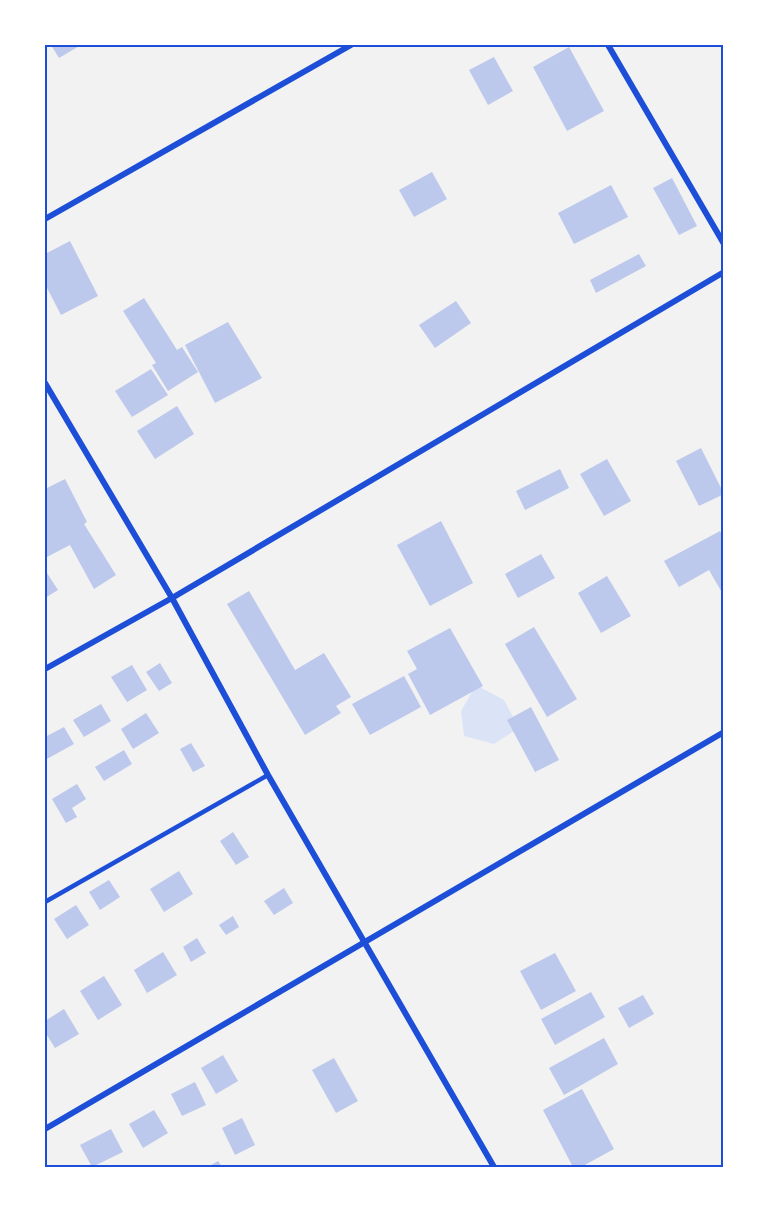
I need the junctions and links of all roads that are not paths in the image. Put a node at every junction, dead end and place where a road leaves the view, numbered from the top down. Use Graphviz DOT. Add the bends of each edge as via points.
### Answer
graph roads {
  1 [pos="351,45"];
  2 [pos="608,45"];
  3 [pos="45,219"];
  4 [pos="724,244"];
  5 [pos="724,272"];
  6 [pos="45,383"];
  7 [pos="172,598"];
  8 [pos="45,669"];
  9 [pos="724,732"];
  10 [pos="268,775"];
  11 [pos="45,902"];
  12 [pos="365,942"];
  13 [pos="45,1129"];
  14 [pos="494,1167"];
  1 -- 3 [label="street"];
  2 -- 4 [label="street"];
  5 -- 7 [label="street"];
  6 -- 7 [label="street"];
  7 -- 8 [label="street"];
  7 -- 10 [label="street"];
  9 -- 12 [label="street"];
  10 -- 11 [label="lane"];
  10 -- 12 [label="street"];
  12 -- 13 [label="street"];
  12 -- 14 [label="street"];
}
